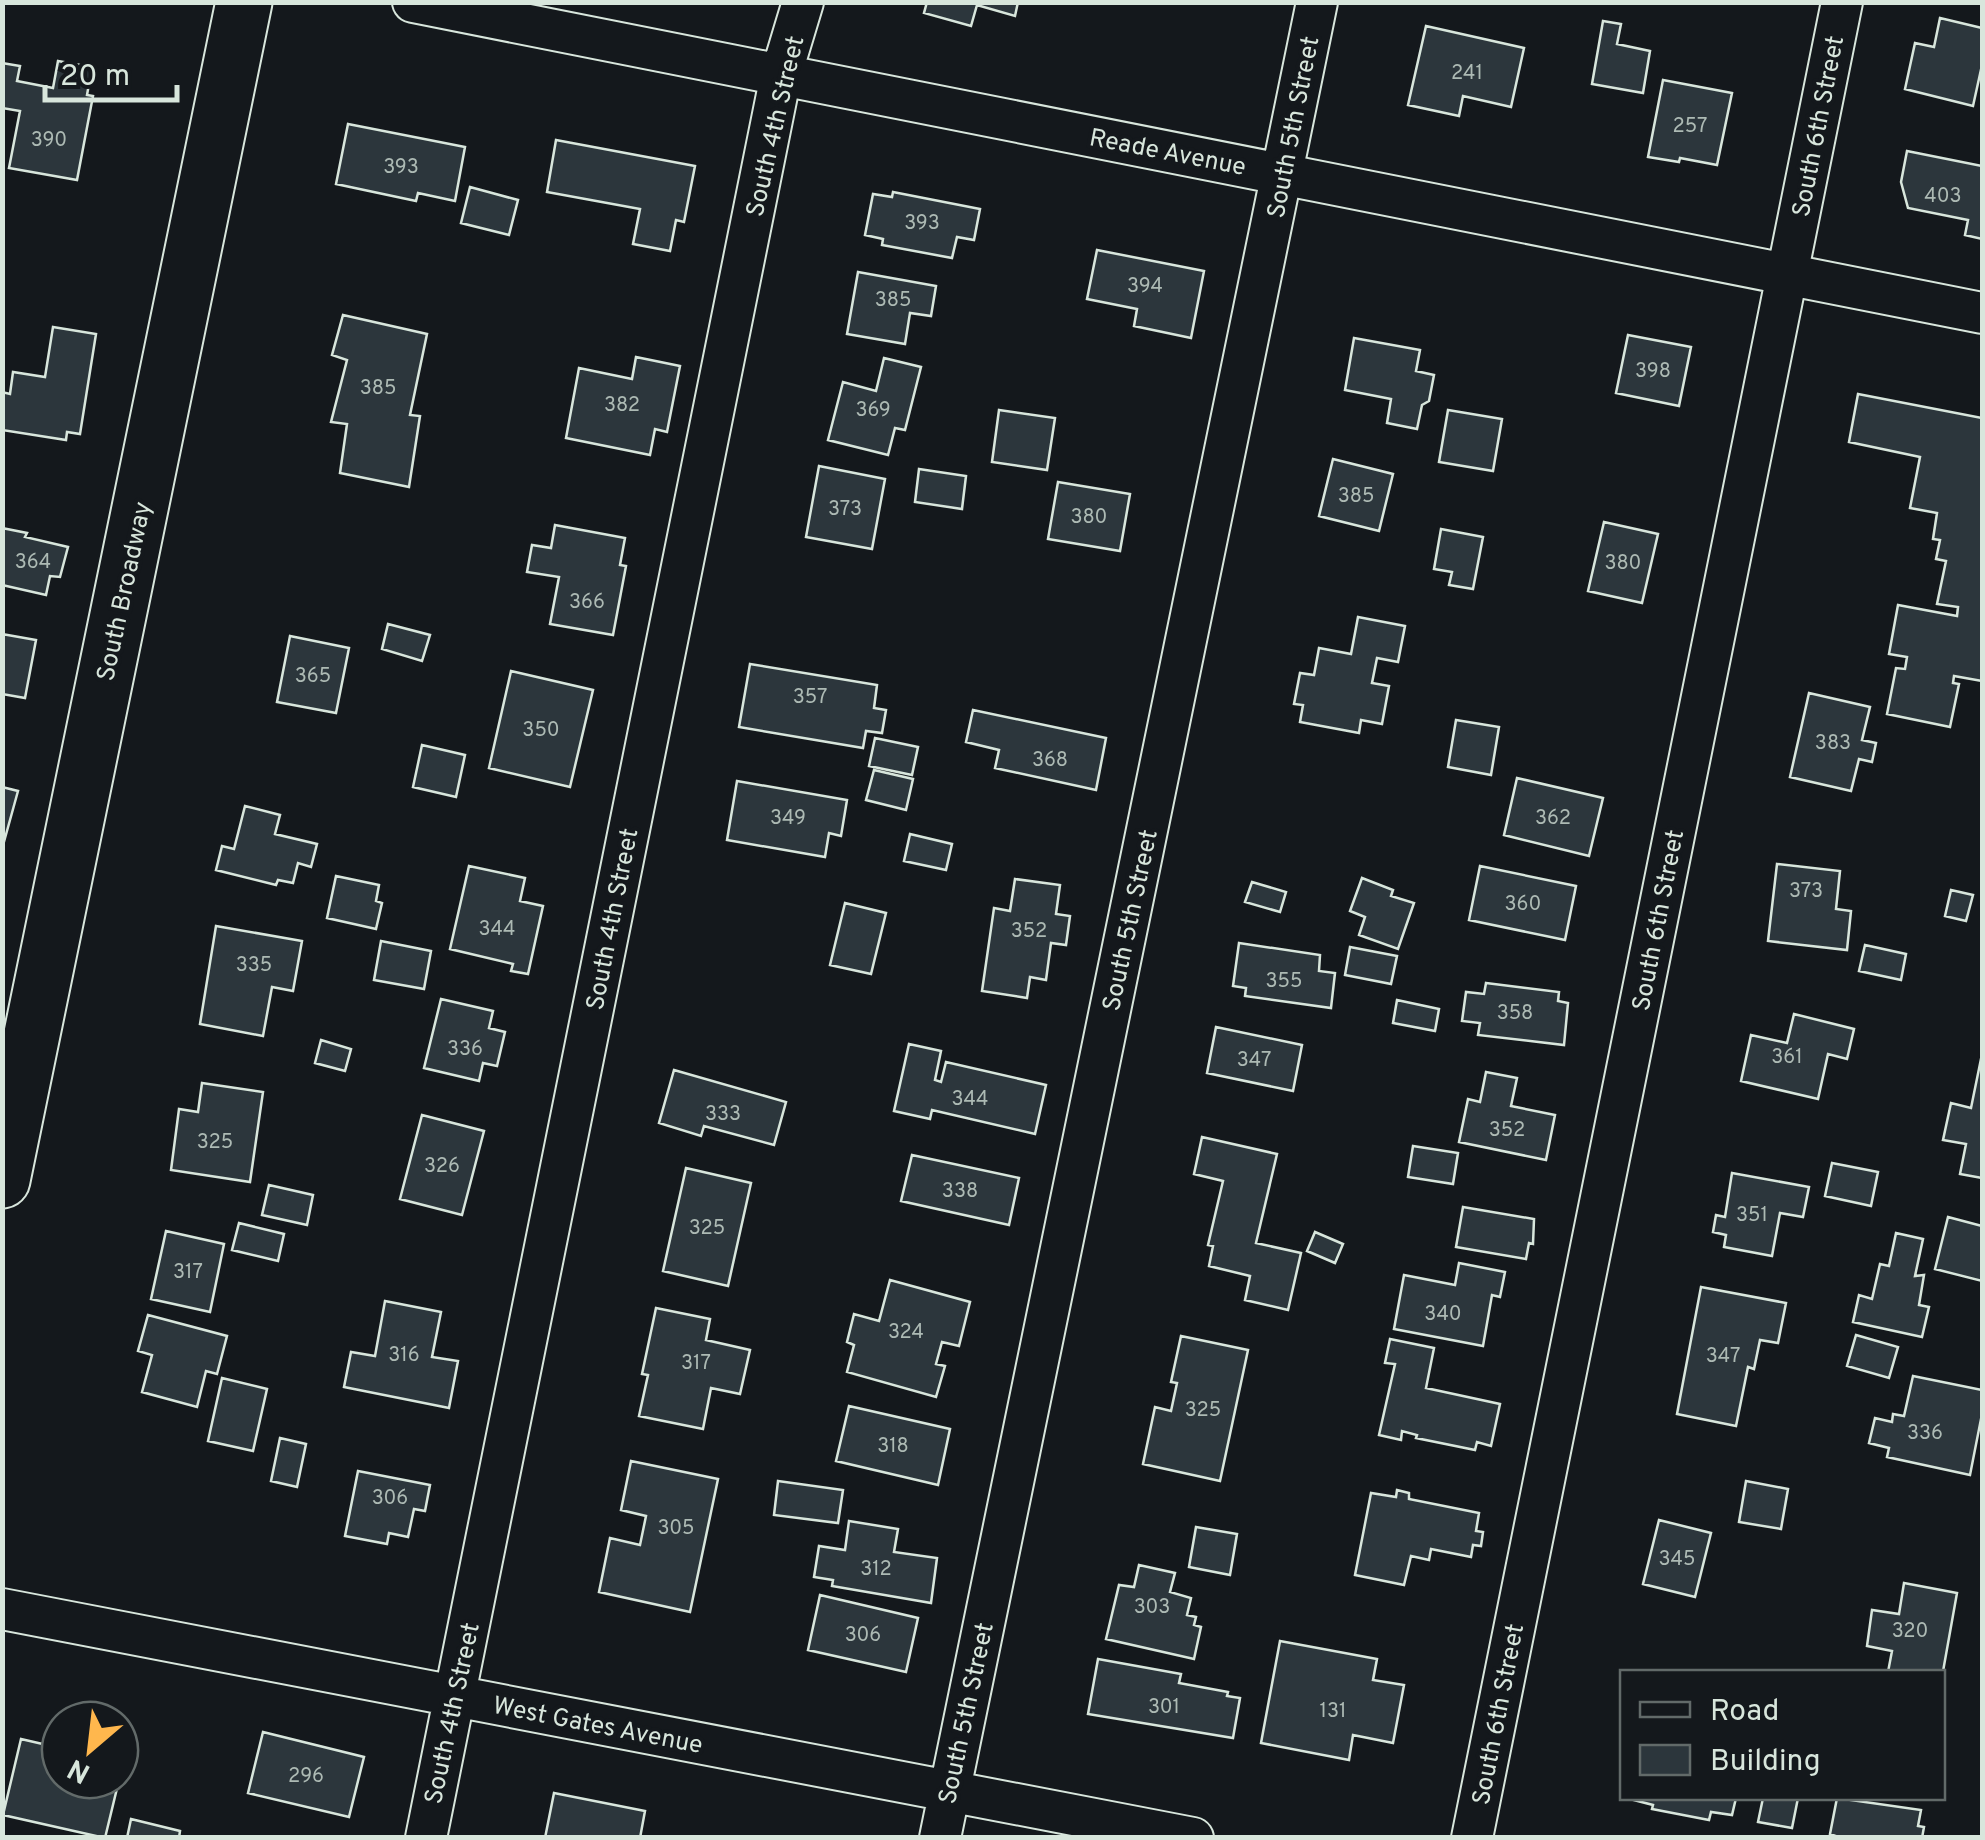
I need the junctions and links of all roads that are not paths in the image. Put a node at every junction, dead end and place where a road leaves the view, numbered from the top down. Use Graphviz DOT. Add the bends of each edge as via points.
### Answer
graph roads {
  1 [pos="244,2"];
  2 [pos="412,2"];
  3 [pos="804,2"];
  4 [pos="1317,2"];
  5 [pos="1842,2"];
  6 [pos="780,75"];
  7 [pos="1283,173"];
  8 [pos="1788,274"];
  9 [pos="1982,313"];
  10 [pos="2,1180"];
  11 [pos="2,1609"];
  12 [pos="455,1696"];
  13 [pos="950,1790"];
  14 [pos="426,1838"];
  15 [pos="940,1838"];
  16 [pos="1193,1838"];
  17 [pos="1472,1838"];
  1 -- 10 [label="street, South Broadway"];
  2 -- 6 [label="street, Reade Avenue"];
  3 -- 6 [label="street, South 4th Street"];
  4 -- 7 [label="street, South 5th Street"];
  5 -- 8 [label="street, South 6th Street"];
  6 -- 7 [label="street, Reade Avenue"];
  6 -- 12 [label="street, South 4th Street"];
  7 -- 8 [label="street, Reade Avenue"];
  7 -- 13 [label="street, South 5th Street"];
  8 -- 9 [label="street, Reade Avenue"];
  8 -- 17 [label="street, South 6th Street"];
  11 -- 12 [label="street, West Gates Avenue"];
  12 -- 13 [label="street, West Gates Avenue"];
  12 -- 14 [label="street, South 4th Street"];
  13 -- 15 [label="street, South 5th Street"];
  13 -- 16 [label="street, West Gates Avenue"];
}
